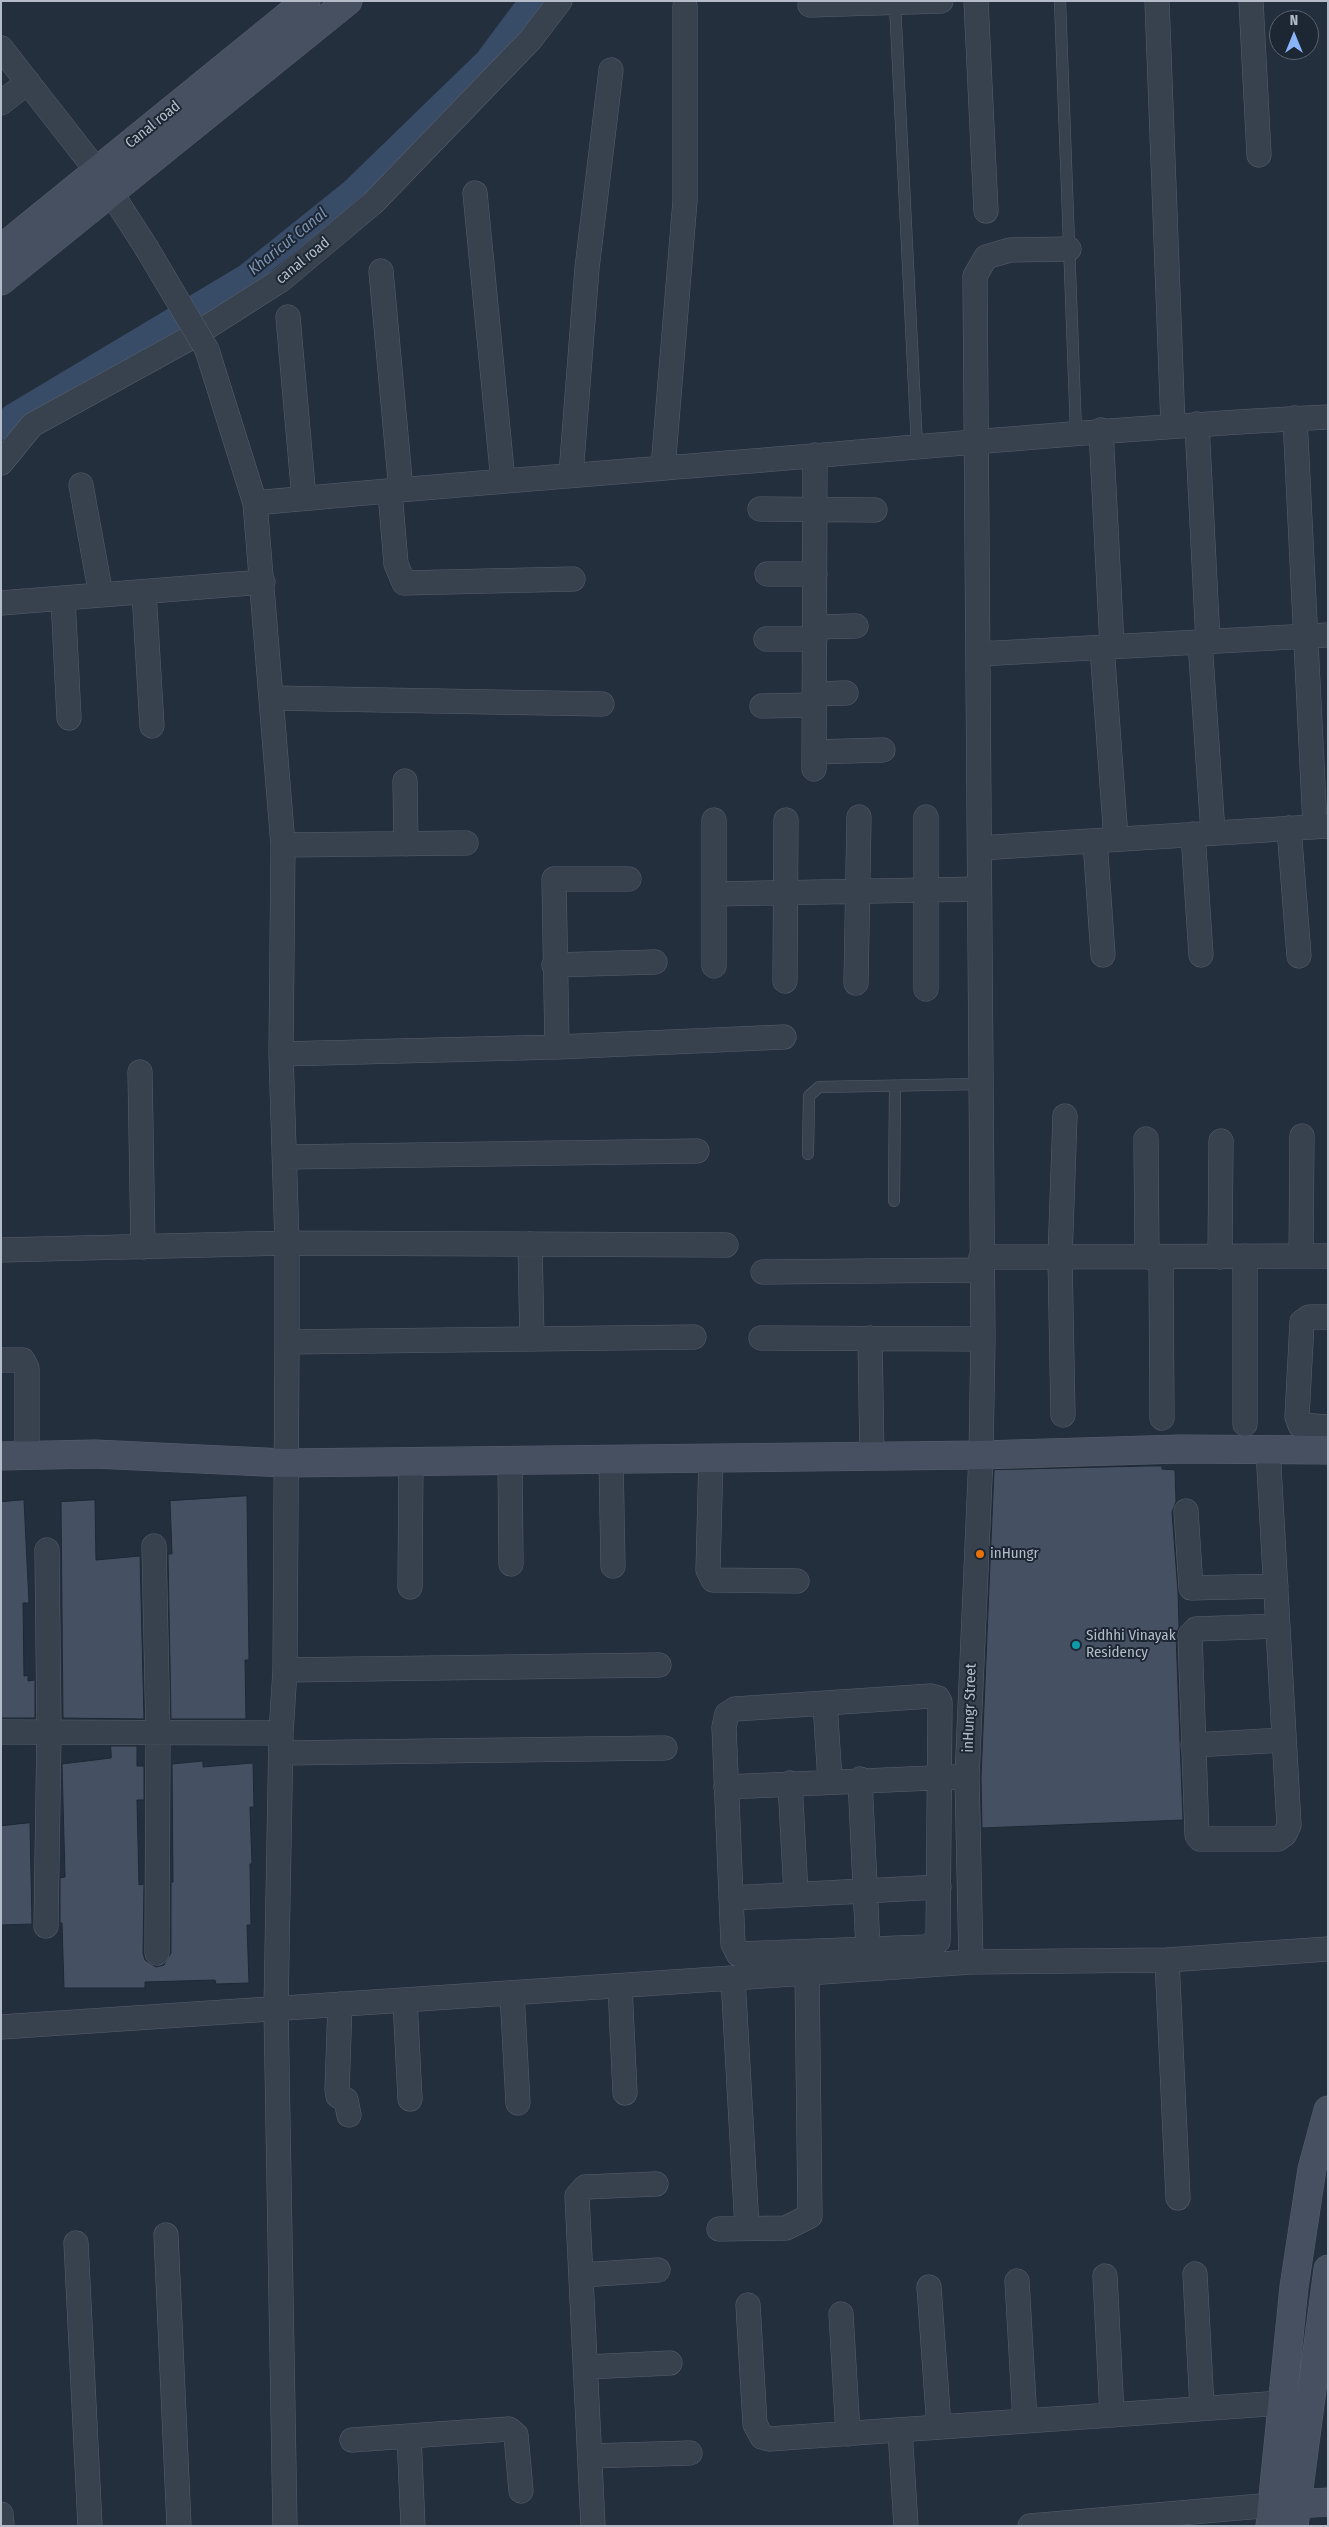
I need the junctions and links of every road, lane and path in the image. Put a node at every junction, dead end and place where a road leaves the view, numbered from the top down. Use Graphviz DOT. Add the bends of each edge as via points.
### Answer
graph roads {
  1 [pos="306,1"];
  2 [pos="348,1"];
  3 [pos="560,1"];
  4 [pos="941,1"];
  5 [pos="976,1"];
  6 [pos="1060,1"];
  7 [pos="1157,1"];
  8 [pos="1251,1"];
  9 [pos="895,3"];
  10 [pos="815,4"];
  11 [pos="685,6"];
  12 [pos="1,48"];
  13 [pos="611,70"];
  14 [pos="28,82"];
  15 [pos="1,103"];
  16 [pos="1259,155"];
  17 [pos="103,181"];
  18 [pos="475,193"];
  19 [pos="986,212"];
  20 [pos="1,249"];
  21 [pos="1069,249"];
  22 [pos="381,271"];
  23 [pos="1,281"];
  24 [pos="288,317"];
  25 [pos="1328,416"];
  26 [pos="1295,418"];
  27 [pos="1196,424"];
  28 [pos="1173,426"];
  29 [pos="1101,430"];
  30 [pos="1076,432"];
  31 [pos="977,440"];
  32 [pos="917,446"];
  33 [pos="815,455"];
  34 [pos="1,463"];
  35 [pos="664,468"];
  36 [pos="571,474"];
  37 [pos="502,481"];
  38 [pos="80,485"];
  39 [pos="396,491"];
  40 [pos="304,498"];
  41 [pos="256,503"];
  42 [pos="815,509"];
  43 [pos="760,510"];
  44 [pos="875,510"];
  45 [pos="767,574"];
  46 [pos="814,574"];
  47 [pos="573,579"];
  48 [pos="263,582"];
  49 [pos="144,592"];
  50 [pos="101,595"];
  51 [pos="63,598"];
  52 [pos="1,603"];
  53 [pos="856,626"];
  54 [pos="814,633"];
  55 [pos="1317,635"];
  56 [pos="766,640"];
  57 [pos="1204,642"];
  58 [pos="1107,646"];
  59 [pos="978,654"];
  60 [pos="846,693"];
  61 [pos="273,698"];
  62 [pos="814,699"];
  63 [pos="602,704"];
  64 [pos="762,706"];
  65 [pos="69,718"];
  66 [pos="152,726"];
  67 [pos="883,750"];
  68 [pos="405,781"];
  69 [pos="859,817"];
  70 [pos="926,817"];
  71 [pos="714,820"];
  72 [pos="786,820"];
  73 [pos="1322,826"];
  74 [pos="1290,828"];
  75 [pos="1203,834"];
  76 [pos="1106,840"];
  77 [pos="466,843"];
  78 [pos="406,844"];
  79 [pos="283,845"];
  80 [pos="980,848"];
  81 [pos="629,879"];
  82 [pos="979,889"];
  83 [pos="926,890"];
  84 [pos="857,891"];
  85 [pos="785,892"];
  86 [pos="715,894"];
  87 [pos="1103,955"];
  88 [pos="1201,955"];
  89 [pos="1299,956"];
  90 [pos="655,962"];
  91 [pos="554,965"];
  92 [pos="714,966"];
  93 [pos="785,981"];
  94 [pos="856,982"];
  95 [pos="926,989"];
  96 [pos="784,1037"];
  97 [pos="556,1048"];
  98 [pos="281,1054"];
  99 [pos="140,1072"];
  100 [pos="980,1084"];
  101 [pos="895,1086"];
  102 [pos="1065,1116"];
  103 [pos="1302,1136"];
  104 [pos="1146,1140"];
  105 [pos="1222,1141"];
  106 [pos="697,1151"];
  107 [pos="808,1154"];
  108 [pos="284,1157"];
  109 [pos="894,1201"];
  110 [pos="287,1243"];
  111 [pos="530,1244"];
  112 [pos="726,1245"];
  113 [pos="143,1246"];
  114 [pos="1,1250"];
  115 [pos="1154,1256"];
  116 [pos="1220,1256"];
  117 [pos="1245,1256"];
  118 [pos="1301,1256"];
  119 [pos="1328,1256"];
  120 [pos="1060,1258"];
  121 [pos="982,1264"];
  122 [pos="763,1272"];
  123 [pos="1328,1317"];
  124 [pos="694,1337"];
  125 [pos="761,1338"];
  126 [pos="870,1338"];
  127 [pos="532,1339"];
  128 [pos="983,1339"];
  129 [pos="287,1342"];
  130 [pos="1,1360"];
  131 [pos="1063,1415"];
  132 [pos="1162,1418"];
  133 [pos="1245,1424"];
  134 [pos="1328,1427"];
  135 [pos="1268,1449"];
  136 [pos="1328,1450"];
  137 [pos="981,1455"];
  138 [pos="14,1456"];
  139 [pos="872,1456"];
  140 [pos="711,1457"];
  141 [pos="611,1458"];
  142 [pos="411,1460"];
  143 [pos="510,1460"];
  144 [pos="285,1463"];
  145 [pos="1186,1511"];
  146 [pos="154,1546"];
  147 [pos="47,1550"];
  148 [pos="511,1564"];
  149 [pos="613,1566"];
  150 [pos="797,1581"];
  151 [pos="1276,1586"];
  152 [pos="410,1587"];
  153 [pos="1278,1626"];
  154 [pos="659,1665"];
  155 [pos="285,1670"];
  156 [pos="826,1703"];
  157 [pos="1,1732"];
  158 [pos="49,1732"];
  159 [pos="158,1732"];
  160 [pos="1284,1740"];
  161 [pos="281,1743"];
  162 [pos="1193,1745"];
  163 [pos="665,1748"];
  164 [pos="939,1777"];
  165 [pos="967,1777"];
  166 [pos="860,1779"];
  167 [pos="830,1781"];
  168 [pos="790,1783"];
  169 [pos="726,1787"];
  170 [pos="939,1886"];
  171 [pos="864,1890"];
  172 [pos="796,1894"];
  173 [pos="731,1898"];
  174 [pos="46,1926"];
  175 [pos="868,1949"];
  176 [pos="1328,1949"];
  177 [pos="157,1953"];
  178 [pos="1167,1960"];
  179 [pos="971,1962"];
  180 [pos="807,1973"];
  181 [pos="733,1978"];
  182 [pos="620,1986"];
  183 [pos="512,1993"];
  184 [pos="405,2000"];
  185 [pos="340,2004"];
  186 [pos="276,2008"];
  187 [pos="1,2027"];
  188 [pos="625,2093"];
  189 [pos="410,2099"];
  190 [pos="518,2103"];
  191 [pos="1328,2110"];
  192 [pos="350,2116"];
  193 [pos="656,2184"];
  194 [pos="1178,2198"];
  195 [pos="746,2228"];
  196 [pos="719,2229"];
  197 [pos="166,2235"];
  198 [pos="76,2243"];
  199 [pos="1328,2269"];
  200 [pos="658,2270"];
  201 [pos="1195,2274"];
  202 [pos="582,2275"];
  203 [pos="1105,2276"];
  204 [pos="1017,2281"];
  205 [pos="929,2287"];
  206 [pos="748,2305"];
  207 [pos="841,2314"];
  208 [pos="670,2362"];
  209 [pos="587,2367"];
  210 [pos="1282,2403"];
  211 [pos="1202,2408"];
  212 [pos="1112,2415"];
  213 [pos="1025,2421"];
  214 [pos="939,2427"];
  215 [pos="900,2430"];
  216 [pos="848,2434"];
  217 [pos="409,2436"];
  218 [pos="352,2440"];
  219 [pos="690,2453"];
  220 [pos="590,2456"];
  221 [pos="521,2491"];
  222 [pos="1328,2502"];
  223 [pos="1,2514"];
  224 [pos="1283,2515"];
  225 [pos="2,2526"];
  226 [pos="90,2526"];
  227 [pos="179,2526"];
  228 [pos="285,2526"];
  229 [pos="413,2526"];
  230 [pos="594,2526"];
  231 [pos="906,2526"];
  232 [pos="1036,2526"];
  1 -- 17 [label="street, Canal road"];
  2 -- 17 [label="street"];
  3 -- 34 [label="street, canal road" via="531,39 373,203 281,280 190,338 32,425"];
  4 -- 9 [label="street"];
  5 -- 19 [label="street"];
  6 -- 21 [label="lane"];
  7 -- 28 [label="street"];
  8 -- 16 [label="street"];
  9 -- 10 [label="street"];
  9 -- 32 [label="lane"];
  11 -- 35 [label="street" via="685,201"];
  12 -- 14 [label="street"];
  13 -- 36 [label="street" via="587,268"];
  14 -- 15 [label="street"];
  14 -- 17 [label="street"];
  17 -- 20 [label="street, Canal road"];
  17 -- 23 [label="street"];
  17 -- 41 [label="street, bridge" via="207,350"];
  18 -- 37 [label="street"];
  21 -- 30 [label="lane"];
  21 -- 31 [label="street, inHungr Street" via="1010,250 986,257 975,276"];
  22 -- 39 [label="street"];
  24 -- 40 [label="street"];
  25 -- 26 [label="street"];
  26 -- 27 [label="street"];
  26 -- 55 [label="street"];
  27 -- 28 [label="street"];
  27 -- 57 [label="street"];
  28 -- 29 [label="street"];
  29 -- 30 [label="street"];
  29 -- 58 [label="street"];
  30 -- 31 [label="street"];
  31 -- 32 [label="street"];
  31 -- 59 [label="street, inHungr Street"];
  32 -- 33 [label="street"];
  33 -- 35 [label="street"];
  33 -- 42 [label="street"];
  35 -- 36 [label="street"];
  36 -- 37 [label="street"];
  37 -- 39 [label="street"];
  38 -- 50 [label="street"];
  39 -- 40 [label="street"];
  39 -- 47 [label="street" via="396,564 404,583"];
  40 -- 41 [label="street"];
  41 -- 48 [label="street"];
  42 -- 43 [label="street"];
  42 -- 44 [label="street"];
  42 -- 46 [label="street"];
  45 -- 46 [label="street"];
  46 -- 54 [label="street"];
  48 -- 49 [label="street"];
  48 -- 61 [label="street"];
  49 -- 50 [label="street"];
  49 -- 66 [label="street"];
  50 -- 51 [label="street"];
  51 -- 52 [label="street"];
  51 -- 65 [label="street"];
  53 -- 54 [label="street"];
  54 -- 56 [label="street"];
  54 -- 62 [label="street"];
  55 -- 57 [label="street"];
  55 -- 73 [label="street"];
  57 -- 58 [label="street"];
  57 -- 75 [label="street"];
  58 -- 59 [label="street"];
  58 -- 76 [label="street"];
  59 -- 80 [label="street, inHungr Street"];
  60 -- 62 [label="street"];
  61 -- 63 [label="street"];
  61 -- 79 [label="street"];
  62 -- 64 [label="street"];
  62 -- 67 [label="street" via="814,760"];
  68 -- 78 [label="street"];
  69 -- 84 [label="street"];
  70 -- 83 [label="street"];
  71 -- 86 [label="street"];
  72 -- 85 [label="street"];
  73 -- 74 [label="street"];
  74 -- 75 [label="street"];
  74 -- 89 [label="street"];
  75 -- 76 [label="street"];
  75 -- 88 [label="street"];
  76 -- 80 [label="street"];
  76 -- 87 [label="street"];
  77 -- 78 [label="street"];
  78 -- 79 [label="street"];
  79 -- 98 [label="street"];
  80 -- 82 [label="street, inHungr Street"];
  81 -- 91 [label="street" via="554,880"];
  82 -- 83 [label="street"];
  82 -- 100 [label="street, inHungr Street"];
  83 -- 84 [label="street"];
  83 -- 95 [label="street"];
  84 -- 85 [label="street"];
  84 -- 94 [label="street"];
  85 -- 86 [label="street"];
  85 -- 93 [label="street"];
  86 -- 92 [label="street"];
  90 -- 91 [label="street"];
  91 -- 97 [label="street"];
  96 -- 97 [label="street"];
  97 -- 98 [label="street"];
  98 -- 108 [label="street"];
  99 -- 113 [label="street"];
  100 -- 101 [label="lane"];
  100 -- 121 [label="street, inHungr Street"];
  101 -- 107 [label="lane" via="819,1087 809,1096"];
  101 -- 109 [label="lane"];
  102 -- 120 [label="street"];
  103 -- 118 [label="street"];
  104 -- 115 [label="street"];
  105 -- 116 [label="street"];
  106 -- 108 [label="street"];
  108 -- 110 [label="street"];
  110 -- 111 [label="street"];
  110 -- 113 [label="street"];
  110 -- 129 [label="street"];
  111 -- 112 [label="street"];
  111 -- 127 [label="street"];
  113 -- 114 [label="street"];
  115 -- 116 [label="street"];
  115 -- 120 [label="street"];
  115 -- 132 [label="street"];
  116 -- 117 [label="street"];
  117 -- 118 [label="street"];
  117 -- 133 [label="street"];
  118 -- 119 [label="street"];
  120 -- 121 [label="street"];
  120 -- 131 [label="street"];
  121 -- 122 [label="street"];
  121 -- 128 [label="street, inHungr Street"];
  123 -- 134 [label="street" via="1309,1317 1302,1322 1297,1417 1300,1424"];
  124 -- 127 [label="street"];
  125 -- 126 [label="street"];
  126 -- 128 [label="street"];
  126 -- 139 [label="street"];
  127 -- 129 [label="street"];
  128 -- 137 [label="street, inHungr Street"];
  129 -- 144 [label="street"];
  130 -- 138 [label="street" via="23,1360 26,1368"];
  135 -- 136 [label="street"];
  135 -- 137 [label="street" via="1180,1448"];
  135 -- 151 [label="street"];
  137 -- 139 [label="street"];
  137 -- 165 [label="street, inHungr Street"];
  138 -- 144 [label="street" via="95,1454"];
  139 -- 140 [label="street"];
  140 -- 141 [label="street"];
  140 -- 150 [label="street" via="708,1570 713,1580"];
  141 -- 143 [label="street"];
  141 -- 149 [label="street"];
  142 -- 143 [label="street"];
  142 -- 144 [label="street"];
  142 -- 152 [label="street"];
  143 -- 148 [label="street"];
  144 -- 155 [label="street"];
  145 -- 151 [label="street" via="1191,1588"];
  146 -- 159 [label="street"];
  147 -- 158 [label="street"];
  151 -- 153 [label="street"];
  153 -- 160 [label="street"];
  153 -- 162 [label="street" via="1192,1631 1189,1640"];
  154 -- 155 [label="street"];
  155 -- 161 [label="street"];
  156 -- 164 [label="street" via="938,1698"];
  156 -- 167 [label="street"];
  156 -- 169 [label="street" via="735,1709 727,1714 724,1727"];
  157 -- 158 [label="street"];
  158 -- 159 [label="street"];
  158 -- 174 [label="street"];
  159 -- 161 [label="street"];
  159 -- 177 [label="street"];
  160 -- 162 [label="street"];
  160 -- 162 [label="street" via="1289,1825 1278,1839 1200,1839 1197,1835"];
  161 -- 163 [label="street"];
  161 -- 186 [label="street"];
  164 -- 165 [label="street"];
  164 -- 166 [label="street"];
  164 -- 170 [label="street"];
  165 -- 179 [label="street, inHungr Street"];
  166 -- 167 [label="street"];
  166 -- 171 [label="street"];
  167 -- 168 [label="street"];
  168 -- 169 [label="street"];
  168 -- 172 [label="street"];
  169 -- 173 [label="street"];
  170 -- 171 [label="street"];
  170 -- 175 [label="street" via="938,1941 924,1947"];
  171 -- 172 [label="street"];
  171 -- 175 [label="street"];
  172 -- 173 [label="street"];
  173 -- 175 [label="street" via="733,1944 738,1954"];
  176 -- 178 [label="street"];
  178 -- 179 [label="street"];
  178 -- 194 [label="street"];
  179 -- 180 [label="street"];
  180 -- 181 [label="street"];
  180 -- 195 [label="street" via="810,2216 789,2228"];
  181 -- 182 [label="street"];
  181 -- 195 [label="street"];
  182 -- 183 [label="street"];
  182 -- 188 [label="street"];
  183 -- 184 [label="street"];
  183 -- 190 [label="street"];
  184 -- 185 [label="street"];
  184 -- 189 [label="street"];
  185 -- 186 [label="street"];
  185 -- 192 [label="street" via="337,2090 338,2096 346,2100"];
  186 -- 187 [label="street"];
  186 -- 228 [label="street"];
  191 -- 210 [label="street" via="1312,2169 1294,2287"];
  193 -- 202 [label="street" via="580,2190 577,2203"];
  195 -- 196 [label="street"];
  197 -- 227 [label="street"];
  198 -- 226 [label="street"];
  199 -- 224 [label="street"];
  200 -- 202 [label="street"];
  201 -- 211 [label="street"];
  202 -- 209 [label="street"];
  203 -- 212 [label="street"];
  204 -- 213 [label="street"];
  205 -- 214 [label="street"];
  206 -- 216 [label="street" via="755,2424 762,2437"];
  207 -- 216 [label="street"];
  208 -- 209 [label="street"];
  209 -- 220 [label="street"];
  210 -- 211 [label="street"];
  210 -- 224 [label="street"];
  211 -- 212 [label="street"];
  212 -- 213 [label="street"];
  213 -- 214 [label="street"];
  214 -- 215 [label="street"];
  215 -- 216 [label="street"];
  215 -- 231 [label="street"];
  217 -- 218 [label="street"];
  217 -- 221 [label="street" via="509,2429 516,2435"];
  217 -- 229 [label="street"];
  219 -- 220 [label="street"];
  220 -- 230 [label="street"];
  222 -- 224 [label="street"];
  223 -- 225 [label="street"];
  224 -- 232 [label="street"];
}
